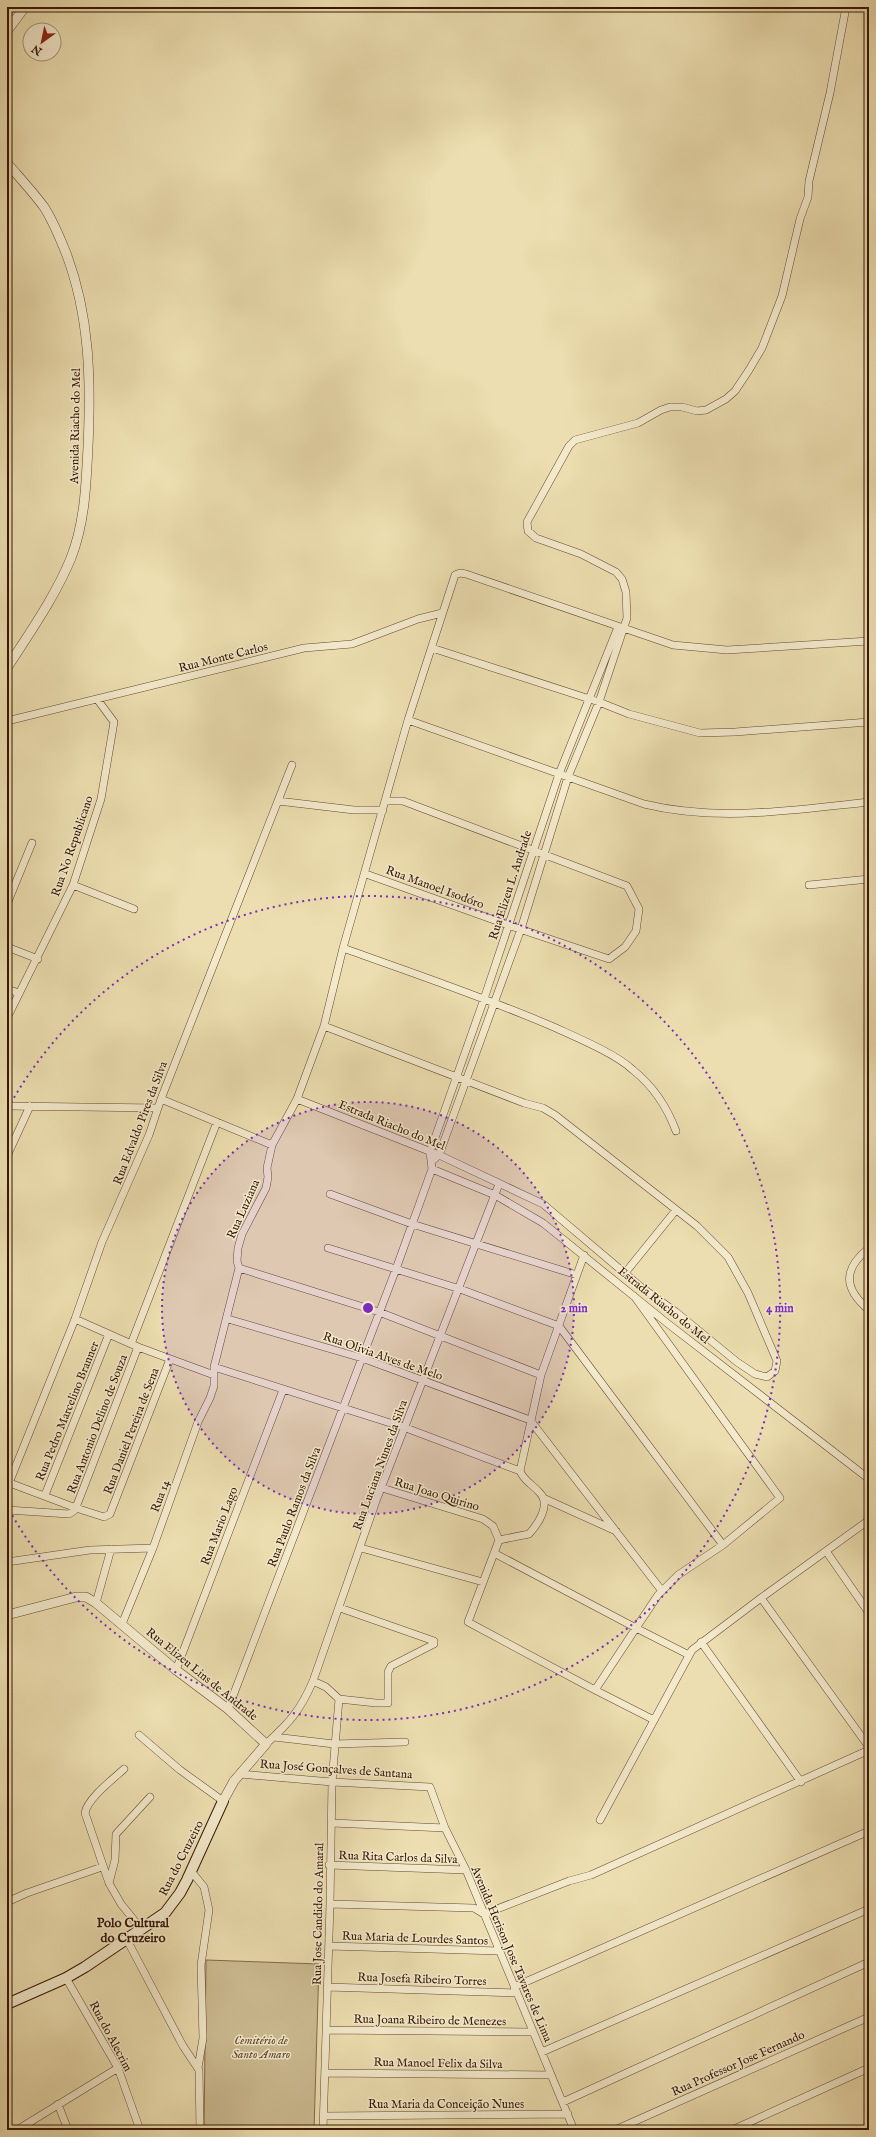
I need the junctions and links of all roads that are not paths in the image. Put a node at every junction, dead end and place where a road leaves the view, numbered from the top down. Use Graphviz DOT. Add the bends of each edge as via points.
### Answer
graph roads {
  1 [pos="25,7"];
  2 [pos="846,7"];
  3 [pos="7,31"];
  4 [pos="7,163"];
  5 [pos="442,613"];
  6 [pos="621,628"];
  7 [pos="869,641"];
  8 [pos="432,648"];
  9 [pos="7,668"];
  10 [pos="97,699"];
  11 [pos="590,699"];
  12 [pos="599,702"];
  13 [pos="408,720"];
  14 [pos="7,721"];
  15 [pos="869,722"];
  16 [pos="292,765"];
  17 [pos="559,774"];
  18 [pos="568,777"];
  19 [pos="278,801"];
  20 [pos="386,801"];
  21 [pos="869,802"];
  22 [pos="383,810"];
  23 [pos="32,842"];
  24 [pos="533,852"];
  25 [pos="543,855"];
  26 [pos="366,874"];
  27 [pos="869,879"];
  28 [pos="809,884"];
  29 [pos="73,885"];
  30 [pos="7,904"];
  31 [pos="134,909"];
  32 [pos="508,925"];
  33 [pos="521,929"];
  34 [pos="7,947"];
  35 [pos="343,948"];
  36 [pos="38,959"];
  37 [pos="7,989"];
  38 [pos="19,993"];
  39 [pos="484,999"];
  40 [pos="494,1003"];
  41 [pos="7,1018"];
  42 [pos="324,1026"];
  43 [pos="456,1076"];
  44 [pos="466,1080"];
  45 [pos="161,1099"];
  46 [pos="298,1099"];
  47 [pos="7,1106"];
  48 [pos="30,1106"];
  49 [pos="157,1108"];
  50 [pos="218,1122"];
  51 [pos="676,1131"];
  52 [pos="272,1145"];
  53 [pos="430,1152"];
  54 [pos="439,1155"];
  55 [pos="7,1156"];
  56 [pos="432,1161"];
  57 [pos="432,1169"];
  58 [pos="499,1184"];
  59 [pos="330,1194"];
  60 [pos="495,1195"];
  61 [pos="676,1210"];
  62 [pos="412,1224"];
  63 [pos="477,1243"];
  64 [pos="328,1248"];
  65 [pos="869,1248"];
  66 [pos="584,1255"];
  67 [pos="239,1268"];
  68 [pos="396,1269"];
  69 [pos="625,1273"];
  70 [pos="577,1275"];
  71 [pos="460,1289"];
  72 [pos="634,1296"];
  73 [pos="869,1310"];
  74 [pos="378,1312"];
  75 [pos="75,1319"];
  76 [pos="228,1319"];
  77 [pos="559,1326"];
  78 [pos="110,1334"];
  79 [pos="442,1334"];
  80 [pos="131,1344"];
  81 [pos="138,1347"];
  82 [pos="362,1358"];
  83 [pos="170,1359"];
  84 [pos="214,1367"];
  85 [pos="214,1375"];
  86 [pos="541,1375"];
  87 [pos="424,1380"];
  88 [pos="283,1390"];
  89 [pos="344,1407"];
  90 [pos="530,1420"];
  91 [pos="406,1428"];
  92 [pos="520,1471"];
  93 [pos="869,1479"];
  94 [pos="8,1484"];
  95 [pos="382,1488"];
  96 [pos="45,1495"];
  97 [pos="543,1498"];
  98 [pos="76,1508"];
  99 [pos="7,1510"];
  100 [pos="869,1520"];
  101 [pos="616,1531"];
  102 [pos="499,1540"];
  103 [pos="723,1546"];
  104 [pos="153,1548"];
  105 [pos="361,1548"];
  106 [pos="111,1549"];
  107 [pos="826,1551"];
  108 [pos="494,1553"];
  109 [pos="7,1562"];
  110 [pos="483,1582"];
  111 [pos="662,1591"];
  112 [pos="761,1598"];
  113 [pos="96,1603"];
  114 [pos="340,1608"];
  115 [pos="869,1613"];
  116 [pos="7,1615"];
  117 [pos="122,1624"];
  118 [pos="636,1628"];
  119 [pos="702,1642"];
  120 [pos="689,1655"];
  121 [pos="176,1670"];
  122 [pos="312,1681"];
  123 [pos="595,1690"];
  124 [pos="339,1699"];
  125 [pos="228,1709"];
  126 [pos="654,1720"];
  127 [pos="140,1735"];
  128 [pos="274,1737"];
  129 [pos="405,1742"];
  130 [pos="266,1744"];
  131 [pos="334,1744"];
  132 [pos="869,1748"];
  133 [pos="124,1769"];
  134 [pos="240,1774"];
  135 [pos="332,1782"];
  136 [pos="801,1782"];
  137 [pos="430,1787"];
  138 [pos="150,1797"];
  139 [pos="223,1801"];
  140 [pos="600,1820"];
  141 [pos="332,1823"];
  142 [pos="445,1828"];
  143 [pos="869,1831"];
  144 [pos="329,1865"];
  145 [pos="102,1867"];
  146 [pos="466,1870"];
  147 [pos="191,1871"];
  148 [pos="109,1883"];
  149 [pos="7,1902"];
  150 [pos="330,1904"];
  151 [pos="869,1909"];
  152 [pos="484,1914"];
  153 [pos="142,1930"];
  154 [pos="127,1940"];
  155 [pos="329,1946"];
  156 [pos="499,1951"];
  157 [pos="869,1962"];
  158 [pos="66,1978"];
  159 [pos="327,1987"];
  160 [pos="515,1990"];
  161 [pos="7,2004"];
  162 [pos="869,2017"];
  163 [pos="327,2030"];
  164 [pos="533,2032"];
  165 [pos="542,2052"];
  166 [pos="118,2068"];
  167 [pos="198,2068"];
  168 [pos="869,2068"];
  169 [pos="325,2073"];
  170 [pos="552,2075"];
  171 [pos="563,2102"];
  172 [pos="58,2104"];
  173 [pos="568,2114"];
  174 [pos="324,2116"];
  175 [pos="869,2127"];
  176 [pos="17,2130"];
  177 [pos="68,2130"];
  178 [pos="140,2130"];
  179 [pos="200,2130"];
  180 [pos="323,2130"];
  181 [pos="574,2130"];
  182 [pos="615,2130"];
  183 [pos="732,2130"];
  184 [pos="862,2130"];
  1 -- 3 [label="street"];
  2 -- 6 [label="street" via="830,93 809,181 808,197 800,219 782,296 762,348 749,370 735,391 706,410 670,407 638,423 575,440 569,446 527,522 528,531 536,538 581,554 620,575 626,592 627,618"];
  4 -- 9 [label="street, Avenida Riacho do Mel" via="44,208 70,264 79,292 88,347 90,394 85,507 71,557 53,595"];
  5 -- 6 [label="street, Rua Luziana" via="452,579 460,572"];
  5 -- 8 [label="street, Rua Luziana"];
  5 -- 10 [label="street, Rua Monte Carlos" via="418,619 352,644 304,648"];
  6 -- 7 [label="street" via="673,645 728,650"];
  6 -- 11 [label="street, Rua Elizeu L. Andrade"];
  6 -- 12 [label="street, Rua Elizeu L. Andrade"];
  8 -- 11 [label="street"];
  8 -- 13 [label="street, Rua Luziana"];
  10 -- 14 [label="street, Rua Monte Carlos"];
  10 -- 29 [label="street, Rua No Republicano" via="114,722 101,799"];
  11 -- 12 [label="street"];
  11 -- 17 [label="street, Rua Elizeu L. Andrade"];
  12 -- 15 [label="street" via="656,723 700,733"];
  12 -- 18 [label="street, Rua Elizeu L. Andrade"];
  13 -- 17 [label="street"];
  13 -- 20 [label="street, Rua Luziana"];
  16 -- 19 [label="street, Rua Edvaldo Pires da Silva"];
  17 -- 18 [label="street"];
  17 -- 24 [label="street, Rua Elizeu L. Andrade"];
  18 -- 21 [label="street" via="644,804 691,814 801,810"];
  18 -- 25 [label="street, Rua Elizeu L. Andrade"];
  19 -- 22 [label="street" via="354,810"];
  19 -- 45 [label="street, Rua Edvaldo Pires da Silva"];
  20 -- 22 [label="street, Rua Luziana"];
  20 -- 24 [label="street" via="403,801"];
  22 -- 26 [label="street, Rua Luziana"];
  23 -- 30 [label="street"];
  24 -- 25 [label="street"];
  24 -- 32 [label="street, Rua Elizeu L. Andrade"];
  25 -- 33 [label="street, Rua Elizeu L. Andrade"];
  25 -- 33 [label="street, Rua Manoel Isodóro" via="627,886 639,909 636,931 625,948 609,959"];
  26 -- 32 [label="street, Rua Manoel Isodóro"];
  26 -- 35 [label="street, Rua Luziana"];
  27 -- 28 [label="street"];
  29 -- 31 [label="street"];
  29 -- 36 [label="street, Rua No Republicano"];
  32 -- 33 [label="street, Rua Manoel Isodóro"];
  32 -- 39 [label="street, Rua Elizeu L. Andrade"];
  33 -- 40 [label="street, Rua Elizeu L. Andrade"];
  34 -- 36 [label="street"];
  35 -- 39 [label="street"];
  35 -- 42 [label="street, Rua Luziana"];
  36 -- 38 [label="street, Rua No Republicano"];
  37 -- 38 [label="street"];
  38 -- 41 [label="street, Rua No Republicano"];
  39 -- 40 [label="street"];
  39 -- 43 [label="street, Rua Elizeu L. Andrade"];
  40 -- 44 [label="street, Rua Elizeu L. Andrade"];
  40 -- 51 [label="street" via="582,1039 632,1068 650,1086 670,1116"];
  42 -- 43 [label="street"];
  42 -- 46 [label="street, Rua Luziana"];
  43 -- 44 [label="street"];
  43 -- 53 [label="street, Rua Elizeu L. Andrade"];
  44 -- 54 [label="street, Rua Elizeu L. Andrade"];
  44 -- 61 [label="street" via="543,1108 555,1115"];
  45 -- 49 [label="street, Rua Edvaldo Pires da Silva"];
  45 -- 50 [label="street"];
  46 -- 52 [label="street, Rua Luziana"];
  46 -- 53 [label="street, Estrada Riacho do Mel"];
  47 -- 48 [label="street"];
  48 -- 49 [label="street"];
  48 -- 55 [label="street"];
  49 -- 75 [label="street, Rua Edvaldo Pires da Silva" via="136,1168 102,1242"];
  50 -- 52 [label="street"];
  50 -- 80 [label="street"];
  52 -- 67 [label="street, Rua Luziana" via="266,1188 242,1234 238,1248"];
  53 -- 54 [label="street, Estrada Riacho do Mel"];
  53 -- 56 [label="street, Rua Paulo Ramos da Silva"];
  54 -- 56 [label="street"];
  54 -- 58 [label="street, Estrada Riacho do Mel"];
  56 -- 57 [label="street, Rua Paulo Ramos da Silva"];
  57 -- 60 [label="street, Estrada Riacho do Mel"];
  57 -- 62 [label="street, Rua Paulo Ramos da Silva"];
  58 -- 60 [label="street, Rua Luciana Nunes da Silva"];
  58 -- 69 [label="street, Estrada Riacho do Mel" via="543,1204"];
  59 -- 62 [label="street"];
  60 -- 63 [label="street, Rua Luciana Nunes da Silva"];
  60 -- 66 [label="street, Estrada Riacho do Mel" via="543,1223"];
  61 -- 69 [label="street"];
  61 -- 69 [label="street, Estrada Riacho do Mel" via="697,1226 728,1257 769,1338 777,1361 774,1371 767,1377 755,1374"];
  62 -- 63 [label="street"];
  62 -- 68 [label="street, Rua Paulo Ramos da Silva"];
  63 -- 70 [label="street"];
  63 -- 71 [label="street, Rua Luciana Nunes da Silva"];
  64 -- 68 [label="street"];
  65 -- 73 [label="street" via="856,1258 849,1274 854,1294"];
  66 -- 70 [label="street"];
  66 -- 72 [label="street, Estrada Riacho do Mel"];
  67 -- 74 [label="street"];
  67 -- 76 [label="street, Rua Luziana"];
  68 -- 71 [label="street"];
  68 -- 74 [label="street, Rua Paulo Ramos da Silva"];
  70 -- 77 [label="street"];
  71 -- 77 [label="street"];
  71 -- 79 [label="street, Rua Luciana Nunes da Silva"];
  72 -- 93 [label="street, Estrada Riacho do Mel"];
  72 -- 103 [label="street" via="780,1498"];
  74 -- 79 [label="street"];
  74 -- 82 [label="street, Rua Paulo Ramos da Silva"];
  75 -- 78 [label="street"];
  75 -- 94 [label="street, Rua Edvaldo Pires da Silva"];
  76 -- 82 [label="street, Rua Olivia Alves de Melo"];
  76 -- 84 [label="street, Rua Luziana"];
  77 -- 86 [label="street"];
  77 -- 103 [label="street"];
  78 -- 80 [label="street"];
  78 -- 96 [label="street, Rua Pedro Marcelino Branner"];
  79 -- 86 [label="street"];
  79 -- 87 [label="street, Rua Luciana Nunes da Silva"];
  80 -- 81 [label="street"];
  81 -- 83 [label="street"];
  81 -- 98 [label="street, Rua Antonio Delino de Souza"];
  82 -- 87 [label="street, Rua Olivia Alves de Melo"];
  82 -- 89 [label="street, Rua Paulo Ramos da Silva"];
  83 -- 85 [label="street"];
  83 -- 98 [label="street, Rua Daniel Pereira de Sena" via="112,1511 104,1516"];
  84 -- 85 [label="street, Rua Luziana"];
  84 -- 88 [label="street"];
  85 -- 104 [label="street, Rua 14" via="210,1398 198,1422"];
  86 -- 90 [label="street"];
  87 -- 90 [label="street, Rua Olivia Alves de Melo"];
  87 -- 91 [label="street, Rua Luciana Nunes da Silva"];
  88 -- 89 [label="street"];
  88 -- 121 [label="street, Rua Mario Lago"];
  89 -- 91 [label="street"];
  89 -- 125 [label="street, Rua Paulo Ramos da Silva"];
  90 -- 92 [label="street"];
  90 -- 101 [label="street"];
  91 -- 92 [label="street"];
  91 -- 95 [label="street, Rua Luciana Nunes da Silva"];
  92 -- 97 [label="street" via="523,1479 541,1493"];
  94 -- 96 [label="street"];
  95 -- 102 [label="street, Rua Joao Quirino" via="482,1519 493,1526"];
  95 -- 105 [label="street, Rua Luciana Nunes da Silva"];
  96 -- 98 [label="street"];
  97 -- 101 [label="street"];
  97 -- 102 [label="street" via="542,1515 529,1534"];
  98 -- 99 [label="street" via="69,1514"];
  100 -- 107 [label="street"];
  101 -- 111 [label="street"];
  102 -- 108 [label="street"];
  103 -- 111 [label="street" via="678,1575"];
  104 -- 106 [label="street"];
  104 -- 117 [label="street, Rua 14"];
  105 -- 110 [label="street"];
  105 -- 114 [label="street, Rua Luciana Nunes da Silva"];
  106 -- 109 [label="street"];
  106 -- 113 [label="street"];
  107 -- 112 [label="street"];
  107 -- 115 [label="street"];
  108 -- 110 [label="street"];
  108 -- 118 [label="street"];
  110 -- 123 [label="street" via="469,1624"];
  111 -- 118 [label="street"];
  112 -- 119 [label="street"];
  112 -- 132 [label="street"];
  113 -- 116 [label="street" via="86,1597 76,1597"];
  113 -- 117 [label="street, Rua Elizeu Lins de Andrade"];
  114 -- 122 [label="street, Rua Luciana Nunes da Silva"];
  114 -- 124 [label="street" via="434,1641 434,1644 391,1666 388,1672 388,1703"];
  117 -- 121 [label="street, Rua Elizeu Lins de Andrade"];
  118 -- 120 [label="street"];
  118 -- 123 [label="street"];
  119 -- 120 [label="street"];
  119 -- 136 [label="street"];
  120 -- 126 [label="street"];
  121 -- 125 [label="street, Rua Elizeu Lins de Andrade"];
  122 -- 124 [label="street" via="326,1687"];
  122 -- 128 [label="street, Rua Luciana Nunes da Silva" via="302,1706"];
  123 -- 126 [label="street"];
  124 -- 131 [label="street, Rua Jose Candido do Amaral"];
  125 -- 130 [label="street, Rua Elizeu Lins de Andrade"];
  126 -- 140 [label="street"];
  127 -- 139 [label="street" via="180,1770"];
  128 -- 130 [label="street, Rua Luciana Nunes da Silva"];
  128 -- 131 [label="street"];
  129 -- 131 [label="street"];
  130 -- 134 [label="street, Rua do Cruzeiro"];
  131 -- 135 [label="street, Rua Jose Candido do Amaral"];
  132 -- 136 [label="street"];
  133 -- 145 [label="street" via="86,1809 86,1821"];
  134 -- 135 [label="street, Rua José Gonçalves de Santana"];
  134 -- 139 [label="street, Rua do Cruzeiro"];
  135 -- 137 [label="street, Rua José Gonçalves de Santana"];
  135 -- 141 [label="street, Rua Jose Candido do Amaral"];
  136 -- 152 [label="street" via="591,1875"];
  137 -- 142 [label="street, Avenida Herison Jose Tavares de Lima"];
  138 -- 148 [label="street" via="116,1834 115,1860"];
  139 -- 147 [label="main road, Rua do Cruzeiro"];
  141 -- 142 [label="street"];
  141 -- 144 [label="street, Rua Jose Candido do Amaral"];
  142 -- 146 [label="street, Avenida Herison Jose Tavares de Lima"];
  143 -- 160 [label="street"];
  144 -- 146 [label="street, Rua Rita Carlos da Silva"];
  144 -- 150 [label="street, Rua Jose Candido do Amaral"];
  145 -- 148 [label="street"];
  145 -- 149 [label="street"];
  146 -- 152 [label="street, Avenida Herison Jose Tavares de Lima"];
  147 -- 153 [label="main road, Rua do Cruzeiro" via="172,1906"];
  147 -- 167 [label="street" via="204,1887 209,1910 201,1965 203,2038"];
  148 -- 153 [label="street" via="121,1904"];
  150 -- 152 [label="street" via="474,1908"];
  150 -- 155 [label="street, Rua Jose Candido do Amaral"];
  151 -- 165 [label="street"];
  152 -- 156 [label="street, Avenida Herison Jose Tavares de Lima"];
  153 -- 154 [label="main road, Rua do Cruzeiro"];
  154 -- 158 [label="main road, Rua do Cruzeiro"];
  154 -- 167 [label="street" via="183,2046"];
  155 -- 156 [label="street, Rua Maria de Lourdes Santos"];
  155 -- 159 [label="street, Rua Jose Candido do Amaral"];
  156 -- 160 [label="street, Avenida Herison Jose Tavares de Lima"];
  157 -- 171 [label="street"];
  158 -- 161 [label="main road, Rua do Cruzeiro"];
  158 -- 166 [label="street, Rua do Alecrim"];
  159 -- 160 [label="street, Rua Josefa Ribeiro Torres"];
  159 -- 163 [label="street, Rua Jose Candido do Amaral"];
  160 -- 164 [label="street, Avenida Herison Jose Tavares de Lima"];
  162 -- 182 [label="street, Rua Professor Jose Fernando"];
  163 -- 164 [label="street, Rua Joana Ribeiro de Menezes"];
  163 -- 169 [label="street, Rua Jose Candido do Amaral"];
  164 -- 165 [label="street, Avenida Herison Jose Tavares de Lima"];
  165 -- 170 [label="street, Avenida Herison Jose Tavares de Lima"];
  166 -- 172 [label="street"];
  166 -- 178 [label="street, Rua do Alecrim"];
  167 -- 179 [label="street"];
  168 -- 183 [label="street"];
  169 -- 170 [label="street, Rua Manoel Felix da Silva"];
  169 -- 174 [label="street, Rua Jose Candido do Amaral"];
  170 -- 171 [label="street, Avenida Herison Jose Tavares de Lima"];
  171 -- 173 [label="street, Avenida Herison Jose Tavares de Lima"];
  172 -- 176 [label="street"];
  172 -- 177 [label="street"];
  173 -- 174 [label="street, Rua Maria da Conceição Nunes"];
  173 -- 181 [label="street, Avenida Herison Jose Tavares de Lima"];
  174 -- 180 [label="street, Rua Jose Candido do Amaral"];
  175 -- 184 [label="street"];
}
